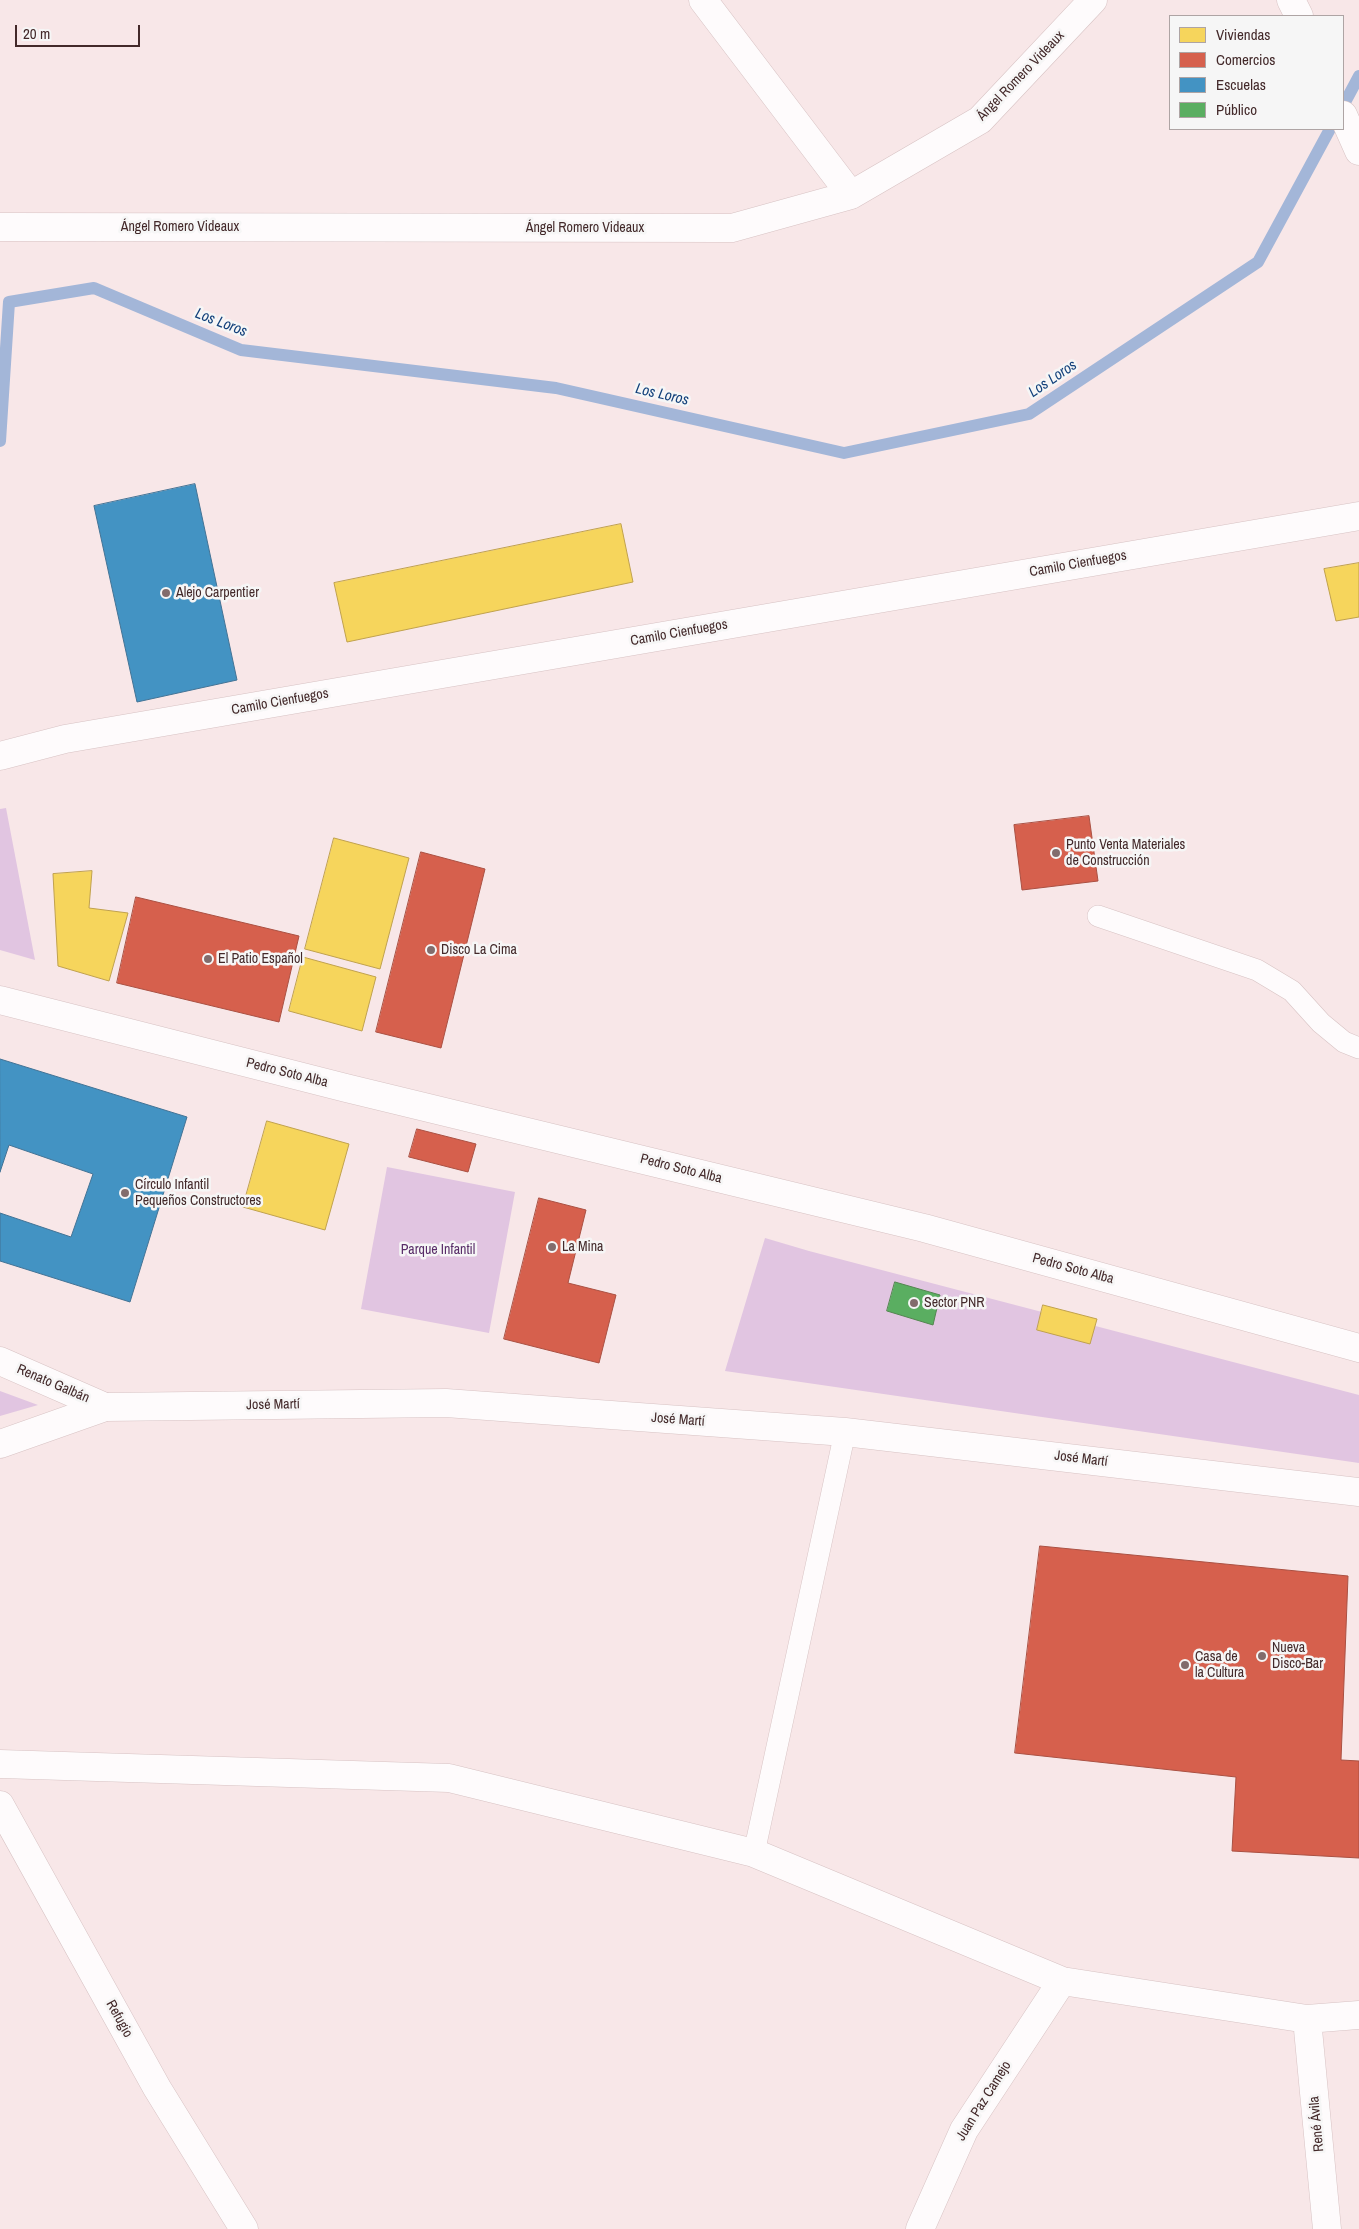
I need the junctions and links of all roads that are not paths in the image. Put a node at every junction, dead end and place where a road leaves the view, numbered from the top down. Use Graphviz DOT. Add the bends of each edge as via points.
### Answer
graph roads {
  1 [pos="703,0"];
  2 [pos="1093,0"];
  3 [pos="1291,0"];
  4 [pos="1298,15"];
  5 [pos="1344,117"];
  6 [pos="1359,151"];
  7 [pos="851,195"];
  8 [pos="0,227"];
  9 [pos="1359,516"];
  10 [pos="0,756"];
  11 [pos="1098,916"];
  12 [pos="0,1000"];
  13 [pos="1359,1048"];
  14 [pos="1359,1348"];
  15 [pos="0,1361"];
  16 [pos="105,1407"];
  17 [pos="845,1432"];
  18 [pos="0,1444"];
  19 [pos="1359,1492"];
  20 [pos="0,1764"];
  21 [pos="0,1805"];
  22 [pos="754,1853"];
  23 [pos="1062,1981"];
  24 [pos="1359,2015"];
  25 [pos="1307,2019"];
  26 [pos="244,2229"];
  27 [pos="920,2229"];
  28 [pos="1327,2229"];
  1 -- 7 [label="street"];
  2 -- 7 [label="street, Ángel Romero Videaux" via="980,120"];
  3 -- 4 [label="street"];
  5 -- 6 [label="street"];
  7 -- 8 [label="street, Ángel Romero Videaux" via="732,228"];
  9 -- 10 [label="street, Camilo Cienfuegos" via="75,738"];
  11 -- 13 [label="lane" via="1257,970 1292,991 1321,1023 1344,1042"];
  12 -- 14 [label="street, Pedro Soto Alba" via="346,1088 924,1228"];
  15 -- 16 [label="street, Renato Galbán"];
  16 -- 17 [label="street, José Martí" via="446,1403"];
  16 -- 18 [label="street, José Martí"];
  17 -- 19 [label="street, José Martí"];
  17 -- 22 [label="lane"];
  20 -- 22 [label="street" via="449,1778"];
  21 -- 26 [label="street, Refugio" via="157,2088"];
  22 -- 23 [label="street"];
  23 -- 25 [label="street"];
  23 -- 27 [label="street, Juan Paz Camejo" via="964,2130"];
  24 -- 25 [label="street"];
  25 -- 28 [label="street, René Ávila"];
}
